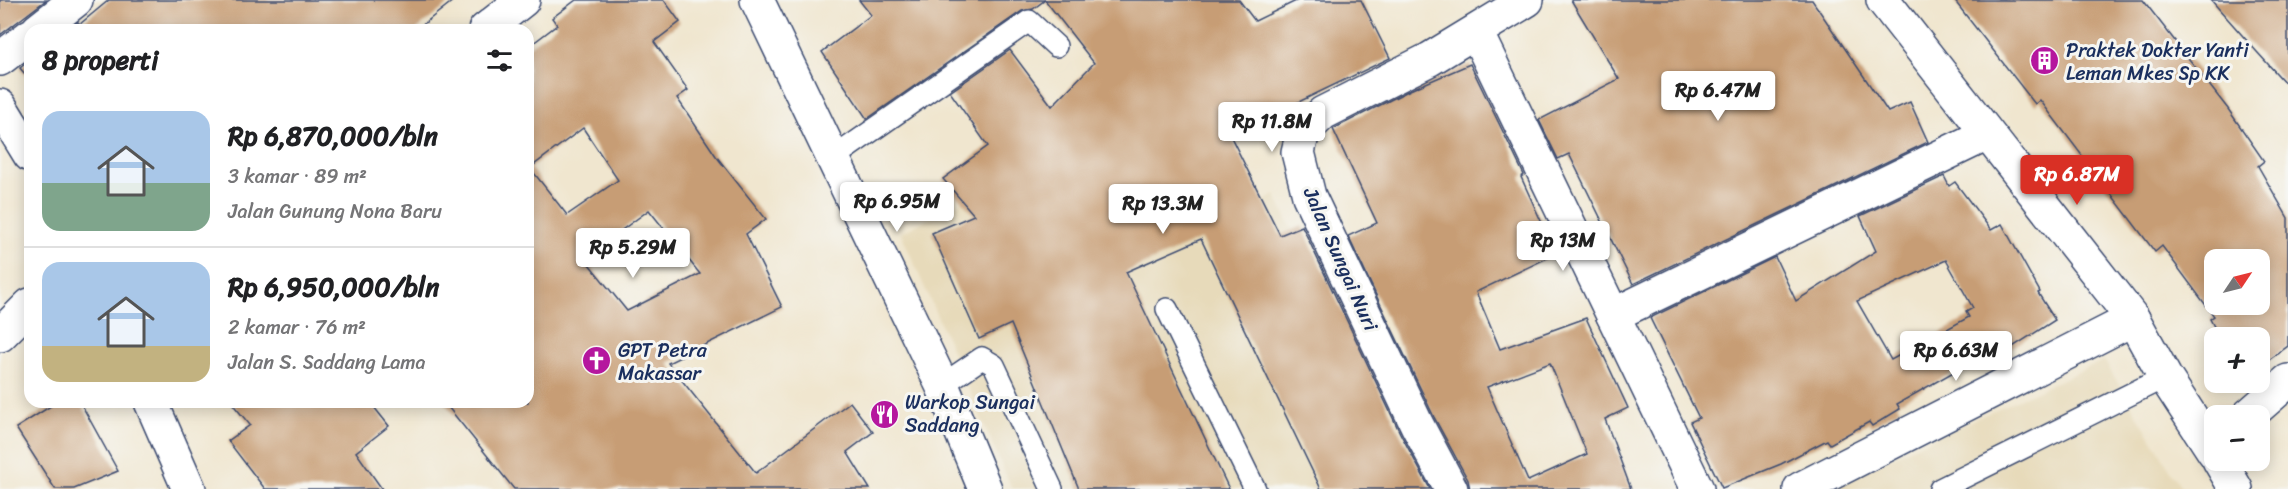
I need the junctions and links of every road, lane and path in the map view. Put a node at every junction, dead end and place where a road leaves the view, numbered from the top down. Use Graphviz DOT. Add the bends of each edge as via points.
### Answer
graph roads {
  1 [pos="76,0"];
  2 [pos="523,0"];
  3 [pos="757,0"];
  4 [pos="1527,0"];
  5 [pos="1897,4"];
  6 [pos="46,24"];
  7 [pos="493,24"];
  8 [pos="1476,32"];
  9 [pos="24,41"];
  10 [pos="1056,46"];
  11 [pos="0,59"];
  12 [pos="0,106"];
  13 [pos="1987,134"];
  14 [pos="24,145"];
  15 [pos="833,158"];
  16 [pos="1167,309"];
  17 [pos="24,311"];
  18 [pos="1613,315"];
  19 [pos="2133,319"];
  20 [pos="0,335"];
  21 [pos="2165,377"];
  22 [pos="2288,381"];
  23 [pos="942,385"];
  24 [pos="2261,405"];
  25 [pos="154,408"];
  26 [pos="2204,435"];
  27 [pos="2226,471"];
  28 [pos="189,489"];
  29 [pos="986,489"];
  30 [pos="1052,489"];
  31 [pos="1255,489"];
  32 [pos="1451,489"];
  33 [pos="1697,489"];
  34 [pos="1800,489"];
  35 [pos="1940,489"];
  36 [pos="2236,489"];
  1 -- 6 [label="street"];
  2 -- 7 [label="street"];
  3 -- 15 [label="street"];
  4 -- 8 [label="street, Jalan Sungai Nuri"];
  5 -- 13 [label="street"];
  8 -- 18 [label="street"];
  8 -- 32 [label="street, Jalan Sungai Nuri" via="1323,112 1302,132 1298,152 1309,196"];
  9 -- 11 [label="street"];
  10 -- 15 [label="lane" via="1029,21"];
  12 -- 14 [label="street"];
  13 -- 18 [label="street"];
  13 -- 19 [label="street"];
  15 -- 23 [label="street"];
  16 -- 31 [label="lane"];
  17 -- 20 [label="street"];
  18 -- 33 [label="street"];
  19 -- 21 [label="street"];
  19 -- 34 [label="street"];
  21 -- 26 [label="street"];
  21 -- 35 [label="lane"];
  22 -- 24 [label="street"];
  23 -- 29 [label="street"];
  23 -- 30 [label="lane" via="982,358 994,365"];
  25 -- 28 [label="street"];
  27 -- 36 [label="street"];
}
